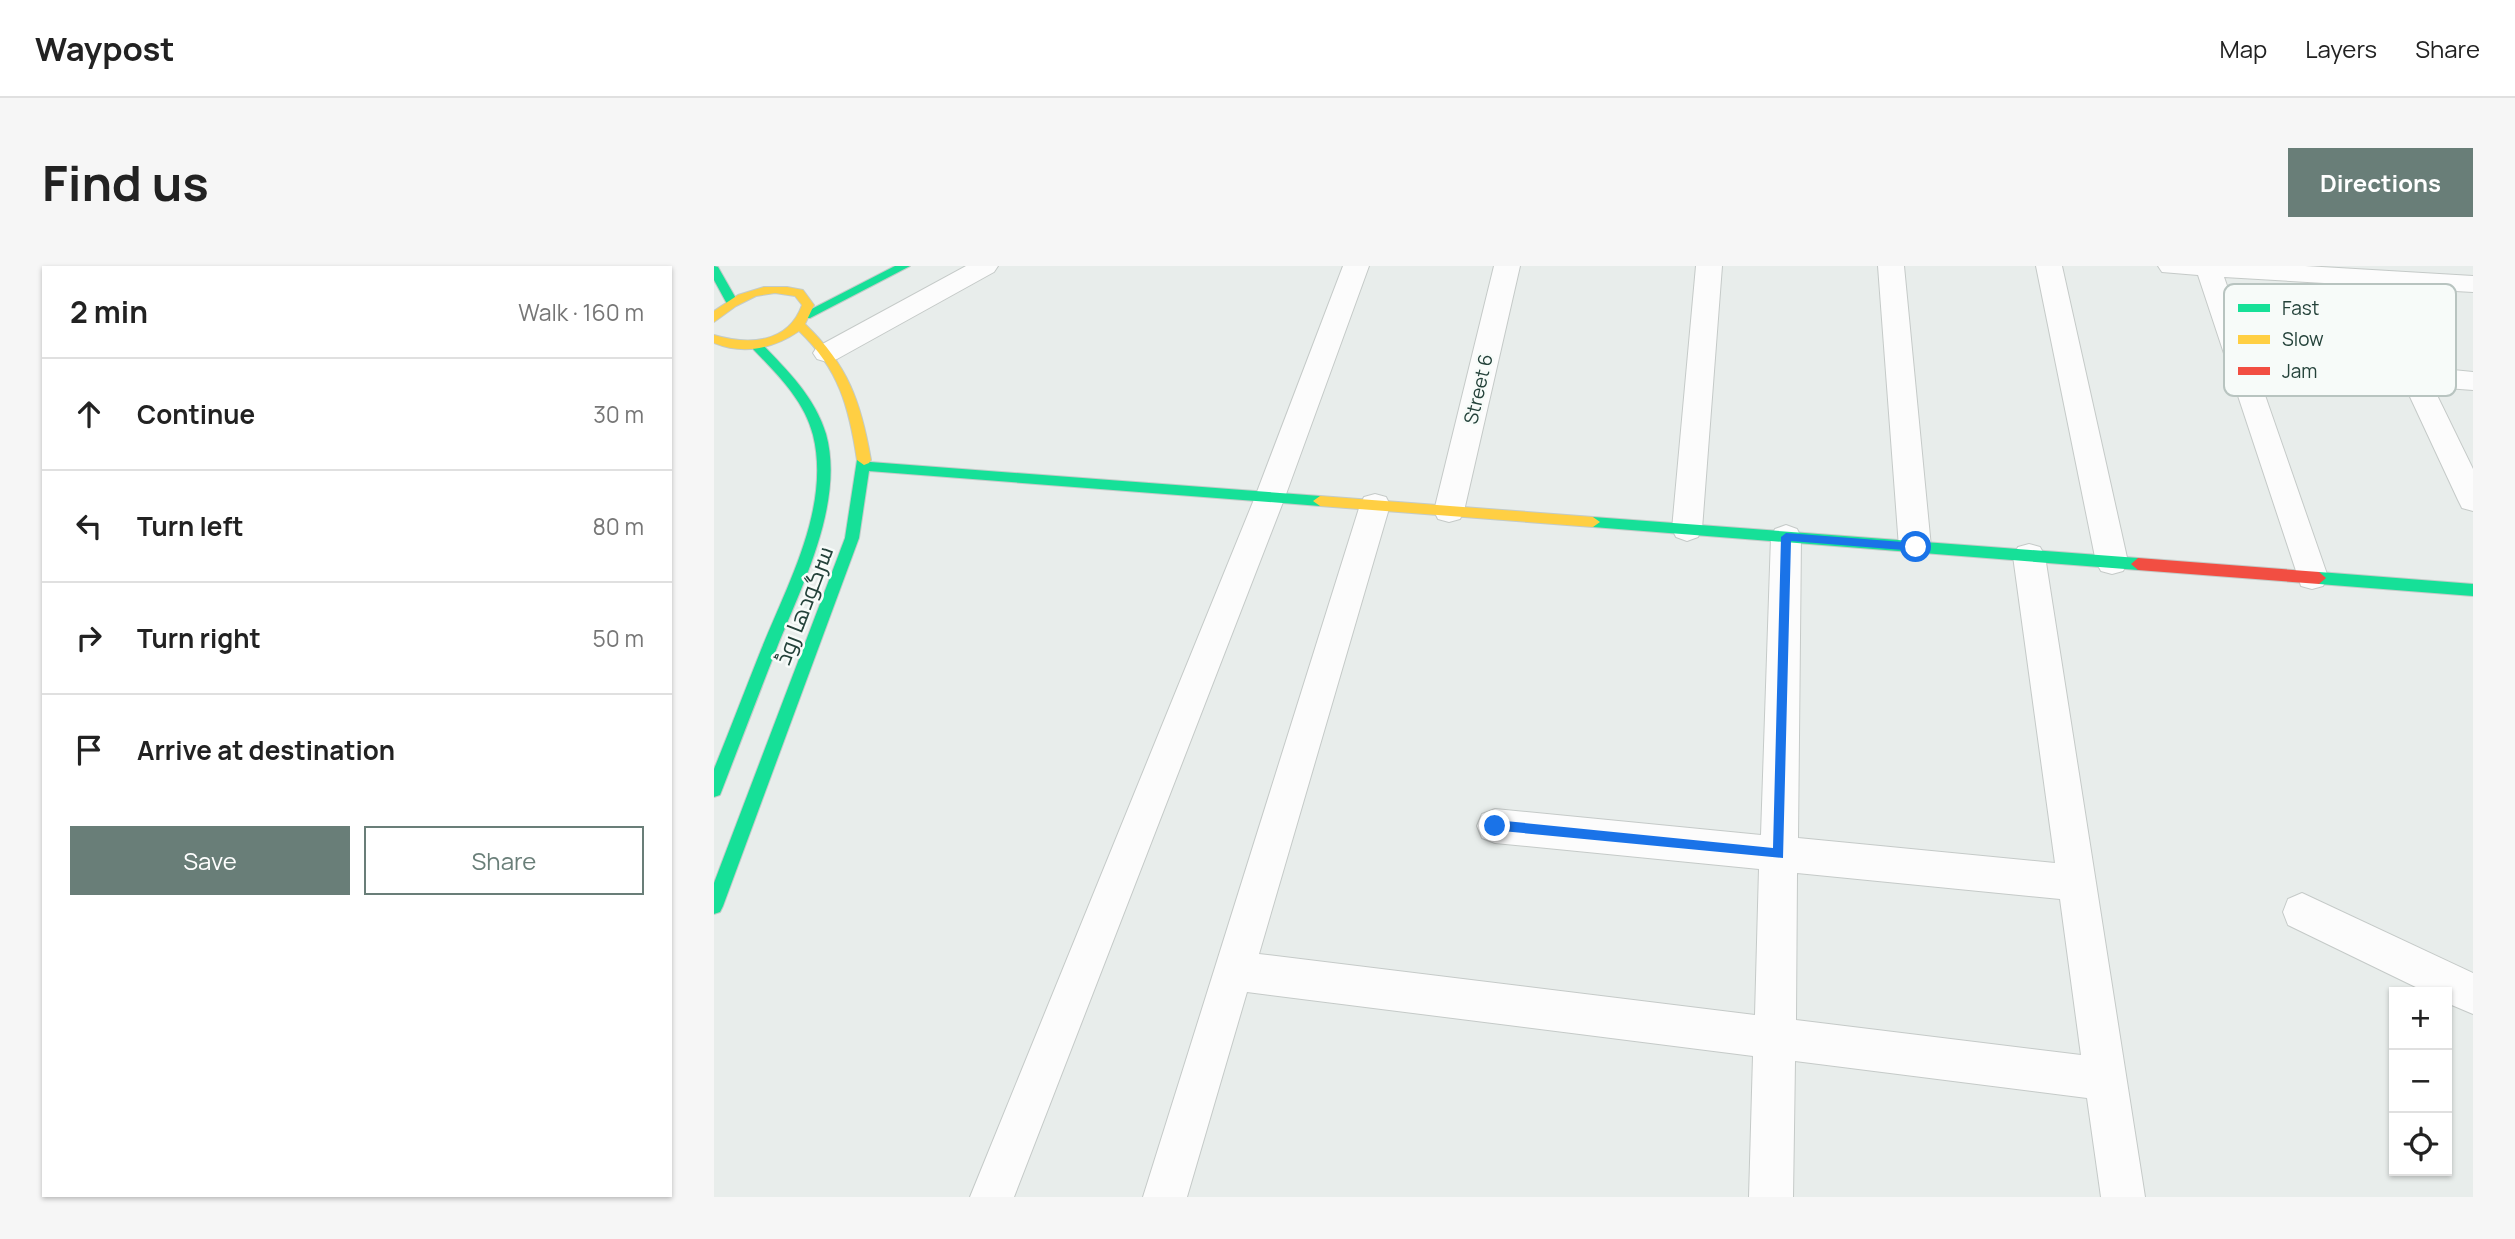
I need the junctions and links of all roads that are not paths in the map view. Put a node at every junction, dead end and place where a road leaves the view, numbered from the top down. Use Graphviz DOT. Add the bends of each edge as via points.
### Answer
graph roads {
  1 [pos="904,266"];
  2 [pos="985,266"];
  3 [pos="1356,266"];
  4 [pos="1507,266"];
  5 [pos="1709,266"];
  6 [pos="1891,266"];
  7 [pos="2049,266"];
  8 [pos="2171,266"];
  9 [pos="2208,268"];
  10 [pos="714,270"];
  11 [pos="2367,278"];
  12 [pos="2370,284"];
  13 [pos="2473,284"];
  14 [pos="732,302"];
  15 [pos="2224,316"];
  16 [pos="714,317"];
  17 [pos="802,320"];
  18 [pos="715,342"];
  19 [pos="757,346"];
  20 [pos="827,353"];
  21 [pos="2251,396"];
  22 [pos="2424,396"];
  23 [pos="865,466"];
  24 [pos="1270,497"];
  25 [pos="2473,500"];
  26 [pos="1375,505"];
  27 [pos="1449,511"];
  28 [pos="1687,529"];
  29 [pos="1786,537"];
  30 [pos="1916,547"];
  31 [pos="2029,556"];
  32 [pos="2112,562"];
  33 [pos="2312,577"];
  34 [pos="2473,590"];
  35 [pos="773,748"];
  36 [pos="729,752"];
  37 [pos="714,790"];
  38 [pos="1495,826"];
  39 [pos="1779,854"];
  40 [pos="2077,883"];
  41 [pos="714,906"];
  42 [pos="2302,912"];
  43 [pos="1234,971"];
  44 [pos="2473,994"];
  45 [pos="1775,1038"];
  46 [pos="2106,1079"];
  47 [pos="992,1197"];
  48 [pos="1165,1197"];
  49 [pos="1771,1197"];
  50 [pos="2123,1197"];
  1 -- 17 [label="main road"];
  2 -- 20 [label="street"];
  3 -- 24 [label="street"];
  4 -- 27 [label="street, Street 6"];
  5 -- 28 [label="street"];
  6 -- 30 [label="street"];
  7 -- 32 [label="street"];
  8 -- 9 [label="street"];
  9 -- 11 [label="street"];
  9 -- 15 [label="street"];
  10 -- 14 [label="main road"];
  11 -- 12 [label="street"];
  11 -- 13 [label="street"];
  14 -- 16 [label="main road"];
  14 -- 17 [label="main road, سرگودھا روڈ" via="767,283 805,298 808,306"];
  17 -- 19 [label="main road" via="773,341"];
  17 -- 20 [label="main road, سرگودھا روڈ"];
  18 -- 19 [label="main road" via="727,347"];
  19 -- 36 [label="main road, سرگودھا روڈ" via="807,406 824,454 820,499 804,557"];
  20 -- 23 [label="main road, سرگودھا روڈ" via="857,416"];
  21 -- 33 [label="street"];
  22 -- 25 [label="street"];
  23 -- 24 [label="main road"];
  23 -- 35 [label="main road, سرگودھا روڈ" via="852,538"];
  24 -- 26 [label="main road"];
  24 -- 47 [label="street"];
  26 -- 27 [label="main road"];
  26 -- 43 [label="street"];
  27 -- 28 [label="main road"];
  28 -- 29 [label="main road"];
  29 -- 30 [label="main road"];
  29 -- 39 [label="street"];
  30 -- 31 [label="main road"];
  31 -- 32 [label="main road"];
  31 -- 40 [label="street"];
  32 -- 33 [label="main road"];
  33 -- 34 [label="main road"];
  35 -- 36 [label="main road"];
  35 -- 41 [label="main road, سرگودھا روڈ"];
  36 -- 37 [label="main road, سرگودھا روڈ"];
  38 -- 39 [label="street"];
  39 -- 40 [label="street"];
  39 -- 45 [label="street"];
  40 -- 46 [label="street"];
  42 -- 44 [label="street"];
  43 -- 45 [label="street"];
  43 -- 48 [label="street"];
  45 -- 46 [label="street"];
  45 -- 49 [label="street"];
  46 -- 50 [label="street"];
}
